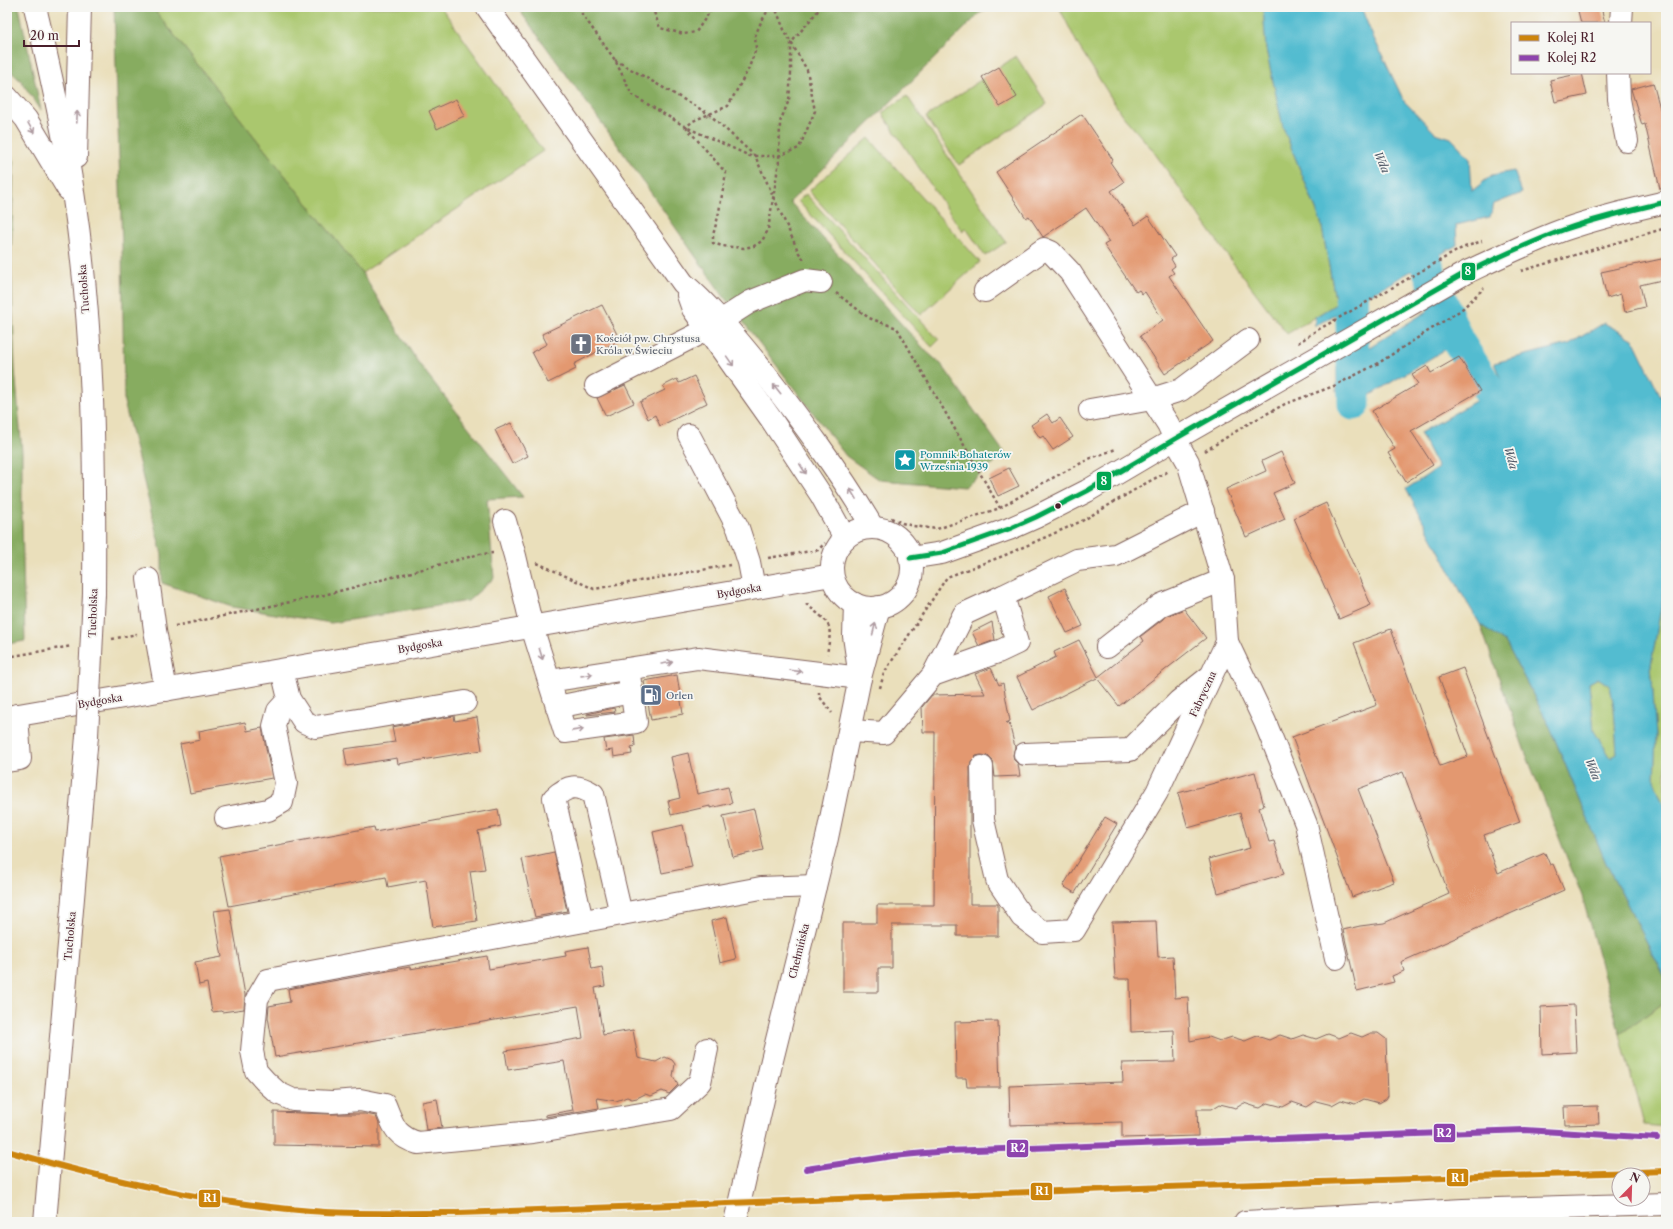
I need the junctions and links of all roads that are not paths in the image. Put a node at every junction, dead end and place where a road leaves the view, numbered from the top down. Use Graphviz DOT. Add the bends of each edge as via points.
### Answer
graph roads {
  1 [pos="35,7"];
  2 [pos="80,7"];
  3 [pos="488,7"];
  4 [pos="1622,7"];
  5 [pos="1621,22"];
  6 [pos="1618,74"];
  7 [pos="7,97"];
  8 [pos="1627,141"];
  9 [pos="74,198"];
  10 [pos="1666,202"];
  11 [pos="821,282"];
  12 [pos="985,290"];
  13 [pos="715,325"];
  14 [pos="1248,340"];
  15 [pos="596,386"];
  16 [pos="1152,399"];
  17 [pos="1090,410"];
  18 [pos="689,435"];
  19 [pos="1175,439"];
  20 [pos="1203,511"];
  21 [pos="505,521"];
  22 [pos="880,521"];
  23 [pos="836,537"];
  24 [pos="910,558"];
  25 [pos="832,575"];
  26 [pos="148,579"];
  27 [pos="1223,580"];
  28 [pos="754,588"];
  29 [pos="1003,596"];
  30 [pos="855,604"];
  31 [pos="879,607"];
  32 [pos="532,627"];
  33 [pos="1227,642"];
  34 [pos="1107,647"];
  35 [pos="628,669"];
  36 [pos="282,670"];
  37 [pos="932,675"];
  38 [pos="1212,675"];
  39 [pos="860,678"];
  40 [pos="549,681"];
  41 [pos="166,690"];
  42 [pos="631,692"];
  43 [pos="288,699"];
  44 [pos="465,702"];
  45 [pos="557,707"];
  46 [pos="12,716"];
  47 [pos="850,731"];
  48 [pos="1025,754"];
  49 [pos="7,761"];
  50 [pos="982,767"];
  51 [pos="226,818"];
  52 [pos="815,886"];
  53 [pos="621,914"];
  54 [pos="582,921"];
  55 [pos="1336,958"];
  56 [pos="707,1049"];
  57 [pos="1666,1204"];
  58 [pos="1412,1218"];
  59 [pos="45,1222"];
  60 [pos="735,1222"];
  61 [pos="1245,1222"];
  1 -- 9 [label="street, Tucholska"];
  9 -- 2 [label="street, one-way"];
  3 -- 13 [label="street" via="683,283 693,309"];
  4 -- 5 [label="street"];
  6 -- 8 [label="street" via="1619,99"];
  7 -- 9 [label="street, one-way" via="26,120"];
  9 -- 59 [label="street, Tucholska, bridge" via="82,256 93,404 94,594 87,736"];
  10 -- 19 [label="street" via="1562,230 1465,273"];
  11 -- 13 [label="street" via="805,280 750,302"];
  12 -- 16 [label="street, Fabryczna" via="1044,250 1051,252 1070,272"];
  13 -- 15 [label="street"];
  22 -- 13 [label="street, one-way" via="846,482 793,409"];
  13 -- 23 [label="street, one-way" via="779,432 821,495"];
  14 -- 16 [label="street" via="1181,390"];
  16 -- 17 [label="street"];
  16 -- 19 [label="street, Fabryczna"];
  18 -- 28 [label="street" via="738,528"];
  19 -- 20 [label="street, Fabryczna" via="1188,462"];
  19 -- 24 [label="street" via="1087,491 1036,517 942,553"];
  20 -- 27 [label="street, Fabryczna"];
  20 -- 29 [label="street" via="1116,554 1077,560"];
  21 -- 32 [label="street"];
  22 -- 23 [label="street"];
  22 -- 24 [label="street" via="886,530 905,546"];
  23 -- 25 [label="street" via="837,548 832,561"];
  24 -- 31 [label="street" via="911,571 908,583 892,602"];
  25 -- 28 [label="street, Bydgoska"];
  25 -- 30 [label="street" via="837,587"];
  26 -- 41 [label="street"];
  27 -- 33 [label="street, Fabryczna"];
  27 -- 34 [label="street" via="1161,605"];
  28 -- 32 [label="street, Bydgoska"];
  29 -- 37 [label="street" via="964,614"];
  29 -- 37 [label="street" via="1017,643"];
  30 -- 31 [label="street"];
  30 -- 39 [label="street, Chełmińska" via="854,636"];
  39 -- 31 [label="street, Chełmińska, one-way"];
  32 -- 36 [label="street, Bydgoska"];
  32 -- 40 [label="street, one-way"];
  33 -- 38 [label="street, Fabryczna"];
  33 -- 55 [label="street" via="1265,722 1306,824"];
  35 -- 39 [label="street, one-way" via="698,658"];
  40 -- 35 [label="street, one-way"];
  35 -- 42 [label="street"];
  36 -- 41 [label="street, Bydgoska"];
  36 -- 43 [label="street"];
  37 -- 47 [label="street" via="884,733"];
  38 -- 48 [label="street" via="1178,701 1130,750"];
  38 -- 50 [label="street, Fabryczna" via="1157,792 1074,930 1042,932 1022,917 997,880 983,820"];
  39 -- 47 [label="street, Chełmińska"];
  40 -- 45 [label="street"];
  41 -- 46 [label="street, Bydgoska"];
  42 -- 45 [label="street"];
  45 -- 42 [label="street, one-way" via="564,732 636,722"];
  43 -- 44 [label="street" via="304,722 316,727"];
  43 -- 51 [label="street" via="278,711 274,726 286,783 282,802 268,810"];
  46 -- 49 [label="street" via="20,759"];
  47 -- 52 [label="street, Chełmińska"];
  52 -- 53 [label="street" via="761,888"];
  52 -- 60 [label="street, Chełmińska"];
  53 -- 54 [label="street"];
  53 -- 54 [label="street" via="593,794 574,786 554,798"];
  54 -- 56 [label="street" via="268,980 257,999 252,1051 256,1072 278,1092 293,1100 360,1100 385,1105 396,1131 408,1140 418,1143 533,1132 671,1109 700,1082"];
  57 -- 58 [label="street"];
  58 -- 61 [label="street"];
}
